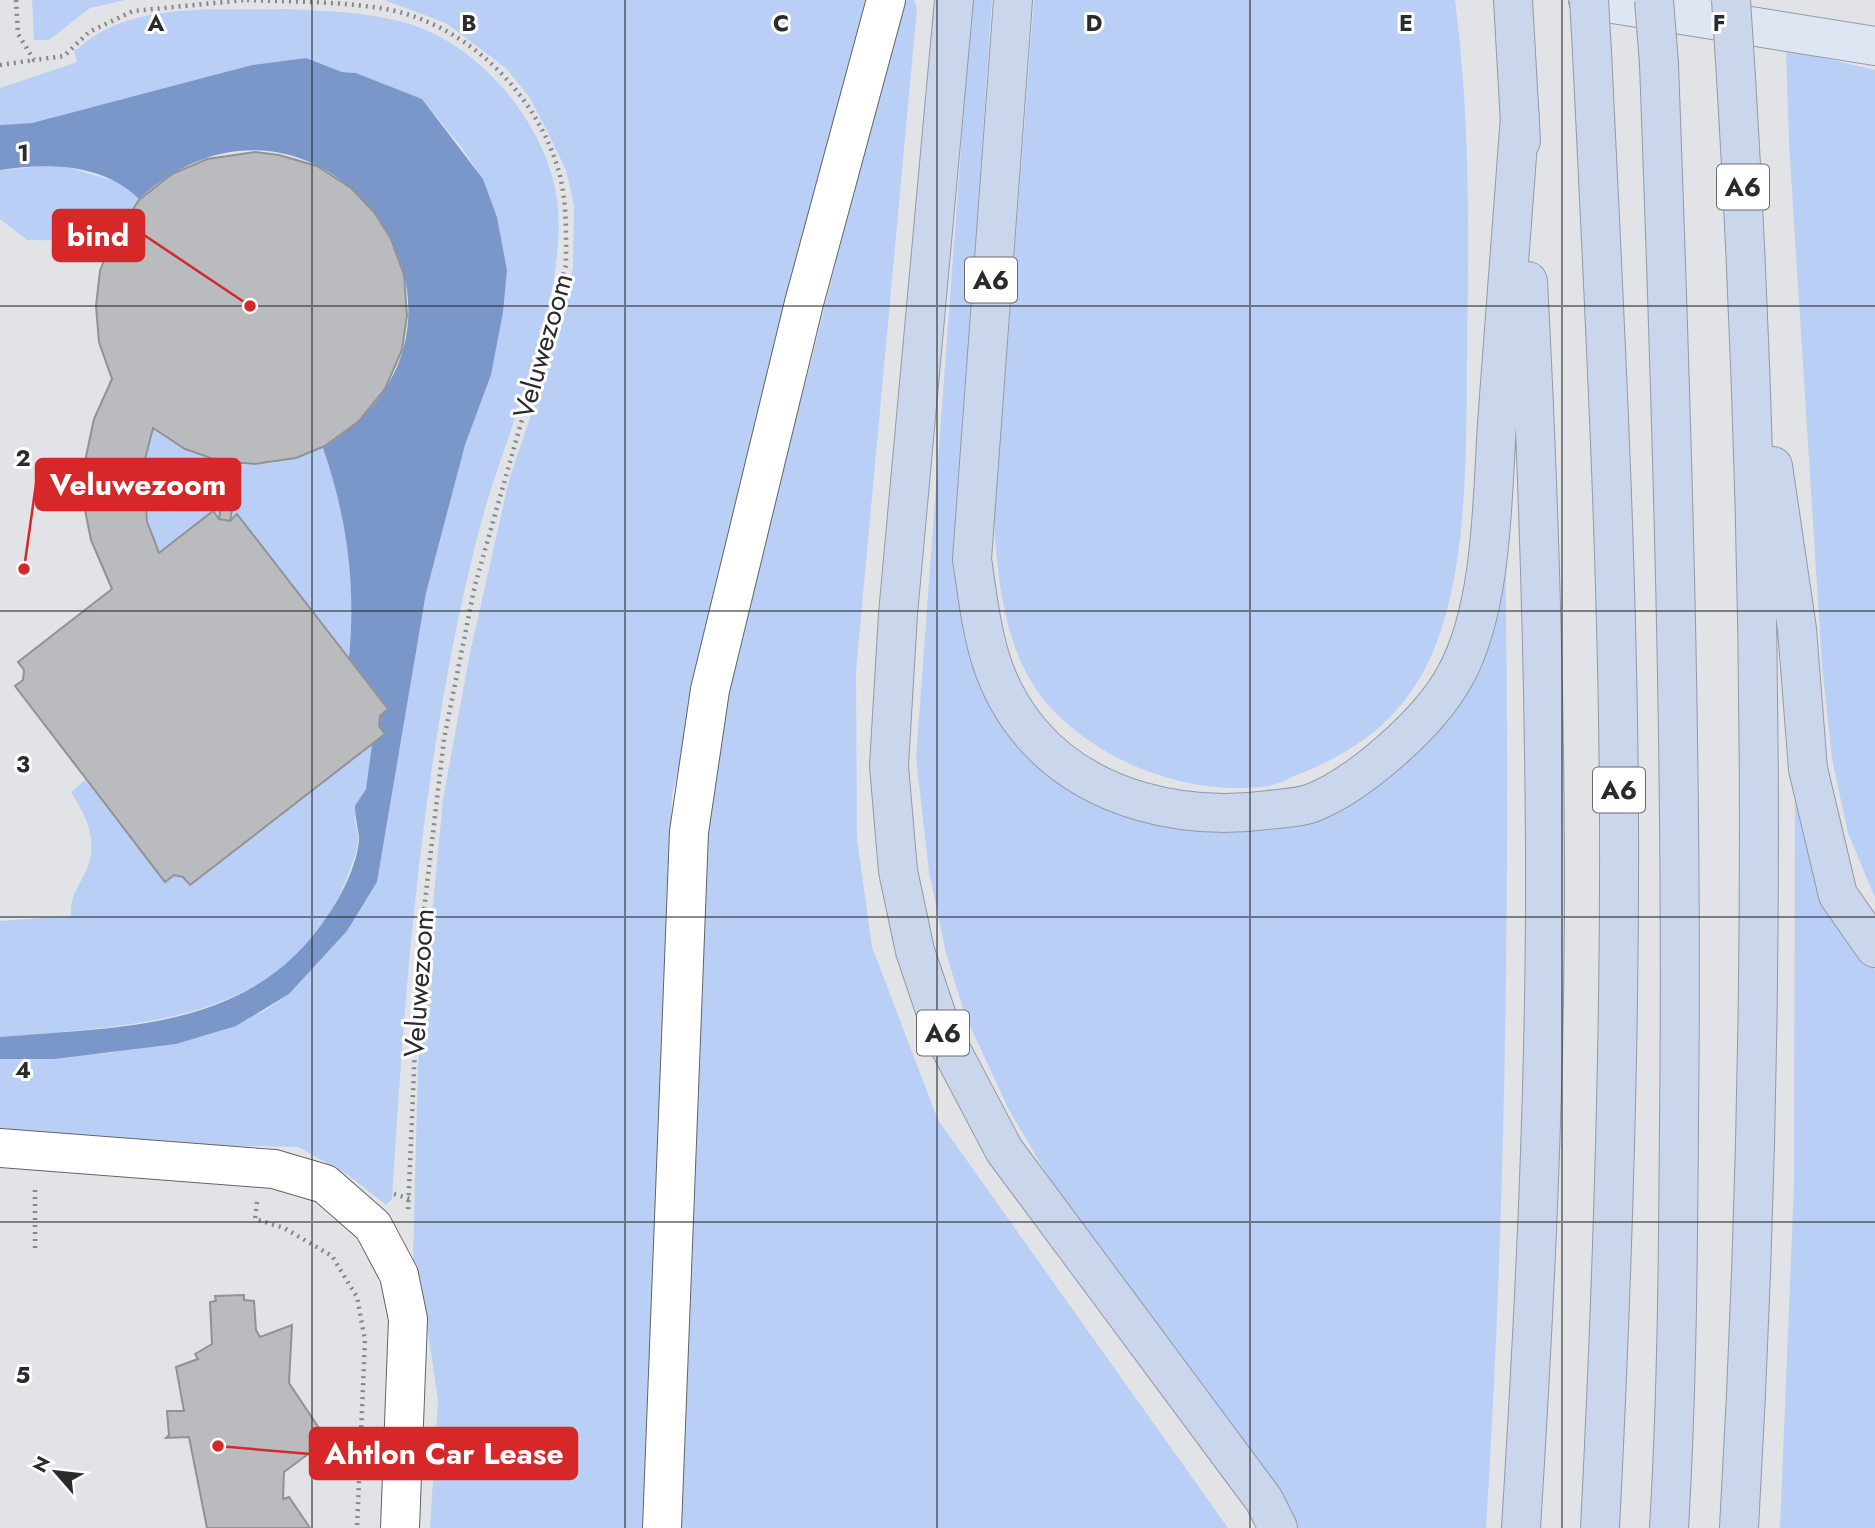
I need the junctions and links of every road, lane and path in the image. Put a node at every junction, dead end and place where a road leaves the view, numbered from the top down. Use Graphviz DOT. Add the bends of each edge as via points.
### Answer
graph roads {
  1 [pos="16,0"];
  2 [pos="246,0"];
  3 [pos="886,0"];
  4 [pos="954,0"];
  5 [pos="1013,0"];
  6 [pos="1513,0"];
  7 [pos="1588,0"];
  8 [pos="1654,0"];
  9 [pos="1731,0"];
  10 [pos="1875,46"];
  11 [pos="34,60"];
  12 [pos="0,65"];
  13 [pos="1520,116"];
  14 [pos="1749,297"];
  15 [pos="1875,948"];
  16 [pos="0,1148"];
  17 [pos="261,1167"];
  18 [pos="399,1275"];
  19 [pos="357,1528"];
  20 [pos="400,1528"];
  21 [pos="662,1528"];
  22 [pos="1278,1528"];
  23 [pos="1521,1528"];
  24 [pos="1600,1528"];
  25 [pos="1669,1528"];
  26 [pos="1739,1528"];
  1 -- 11 [label="path" via="18,34"];
  2 -- 11 [label="path, Veluwezoom" via="134,11 89,32 64,56"];
  2 -- 18 [label="path, Veluwezoom" via="345,3 393,11 434,24 475,49 516,88 545,138 560,178 566,219 566,265 475,585 444,739 419,953 410,1199"];
  3 -- 21 [label="street" via="804,303 710,690 689,832"];
  4 -- 22 [label="highway, A6" via="898,614 890,752 898,871 915,951 943,1034 1004,1150 1264,1500"];
  5 -- 13 [label="highway, A6" via="972,559 984,646 1003,692 1033,735 1105,788 1147,804 1203,815 1309,805 1359,780 1424,716 1455,676 1480,607 1488,546"];
  6 -- 13 [label="highway, A6"];
  7 -- 10 [label="main road"];
  7 -- 24 [label="highway, A6, bridge" via="1613,500 1619,814 1617,1086"];
  8 -- 25 [label="highway, A6, bridge" via="1675,494 1680,785 1676,1402"];
  9 -- 14 [label="highway, A6, bridge"];
  11 -- 12 [label="path, Veluwezoom"];
  13 -- 23 [label="highway, A6" via="1540,517 1545,854 1534,1326"];
  14 -- 15 [label="highway, A6" via="1797,629 1808,769 1838,895"];
  14 -- 26 [label="highway, A6" via="1760,833"];
  16 -- 17 [label="street"];
  17 -- 18 [label="street" via="325,1184 373,1226"];
  17 -- 19 [label="path" via="255,1219 284,1228 332,1256 357,1297 365,1340"];
  18 -- 20 [label="street" via="408,1318"];
}
